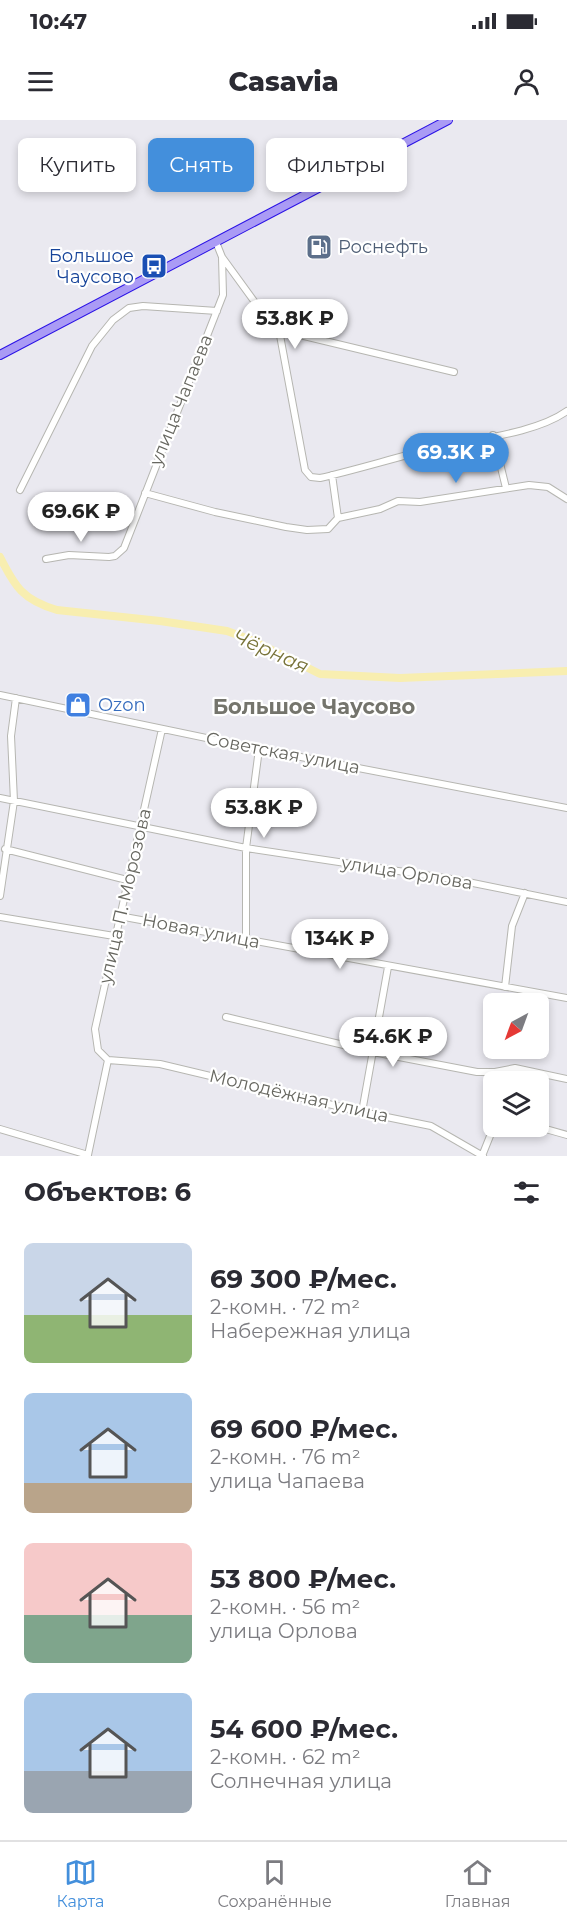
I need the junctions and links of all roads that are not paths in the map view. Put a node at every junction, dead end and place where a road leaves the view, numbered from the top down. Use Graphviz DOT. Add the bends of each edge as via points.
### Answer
graph roads {
  1 [pos="448,120"];
  2 [pos="216,242"];
  3 [pos="222,257"];
  4 [pos="217,311"];
  5 [pos="279,330"];
  6 [pos="0,355"];
  7 [pos="454,372"];
  8 [pos="567,411"];
  9 [pos="493,435"];
  10 [pos="332,475"];
  11 [pos="506,488"];
  12 [pos="20,490"];
  13 [pos="145,493"];
  14 [pos="567,499"];
  15 [pos="338,518"];
  16 [pos="46,559"];
  17 [pos="0,695"];
  18 [pos="15,698"];
  19 [pos="162,729"];
  20 [pos="259,749"];
  21 [pos="0,798"];
  22 [pos="15,801"];
  23 [pos="567,808"];
  24 [pos="140,827"];
  25 [pos="246,848"];
  26 [pos="5,849"];
  27 [pos="127,880"];
  28 [pos="525,893"];
  29 [pos="0,896"];
  30 [pos="567,902"];
  31 [pos="119,916"];
  32 [pos="0,917"];
  33 [pos="114,936"];
  34 [pos="246,940"];
  35 [pos="388,967"];
  36 [pos="505,987"];
  37 [pos="567,998"];
  38 [pos="226,1017"];
  39 [pos="373,1052"];
  40 [pos="108,1060"];
  41 [pos="515,1068"];
  42 [pos="514,1071"];
  43 [pos="567,1079"];
  44 [pos="362,1112"];
  45 [pos="0,1130"];
  46 [pos="549,1130"];
  47 [pos="567,1135"];
  48 [pos="490,1137"];
  49 [pos="88,1156"];
  50 [pos="482,1156"];
  1 -- 2 [label="highway"];
  2 -- 3 [label="street, улица Чапаева"];
  2 -- 6 [label="highway"];
  3 -- 4 [label="street, улица Чапаева" via="225,287"];
  3 -- 5 [label="street"];
  4 -- 12 [label="street" via="152,306 129,309 113,320 93,346"];
  4 -- 13 [label="street, улица Чапаева"];
  5 -- 7 [label="street"];
  5 -- 10 [label="street" via="305,470 314,478"];
  8 -- 9 [label="street" via="544,424"];
  9 -- 10 [label="street"];
  9 -- 11 [label="street"];
  10 -- 15 [label="street"];
  11 -- 14 [label="street" via="540,486"];
  11 -- 15 [label="street" via="420,502 398,501"];
  13 -- 15 [label="street" via="307,530 328,529"];
  13 -- 16 [label="street, улица Чапаева" via="120,553"];
  17 -- 18 [label="street, Советская улица"];
  18 -- 19 [label="street, Советская улица"];
  18 -- 22 [label="street" via="11,736"];
  19 -- 20 [label="street, Советская улица"];
  19 -- 24 [label="street, улица П. Морозова"];
  20 -- 23 [label="street, Советская улица"];
  20 -- 25 [label="street"];
  21 -- 22 [label="street, улица Орлова"];
  22 -- 24 [label="street, улица Орлова"];
  22 -- 26 [label="street"];
  24 -- 25 [label="street, улица Орлова"];
  24 -- 27 [label="street, улица П. Морозова"];
  25 -- 28 [label="street, улица Орлова"];
  25 -- 34 [label="street"];
  26 -- 27 [label="street"];
  26 -- 29 [label="street"];
  27 -- 31 [label="street, улица П. Морозова"];
  28 -- 30 [label="street, улица Орлова"];
  28 -- 36 [label="street" via="512,926"];
  31 -- 33 [label="street, улица П. Морозова"];
  31 -- 34 [label="street, Новая улица"];
  32 -- 33 [label="street, Новая улица"];
  33 -- 40 [label="street, улица П. Морозова" via="95,1029 98,1050"];
  34 -- 35 [label="street, Новая улица"];
  35 -- 36 [label="street, Новая улица"];
  35 -- 39 [label="street"];
  36 -- 37 [label="street, Новая улица"];
  38 -- 39 [label="street"];
  39 -- 41 [label="street" via="485,1073"];
  39 -- 44 [label="street"];
  40 -- 44 [label="street, Молодёжная улица" via="160,1064"];
  40 -- 49 [label="street"];
  41 -- 42 [label="street"];
  41 -- 43 [label="street"];
  44 -- 50 [label="street, Молодёжная улица" via="431,1126"];
  45 -- 49 [label="street"];
  46 -- 47 [label="street"];
  48 -- 50 [label="street"];
}
